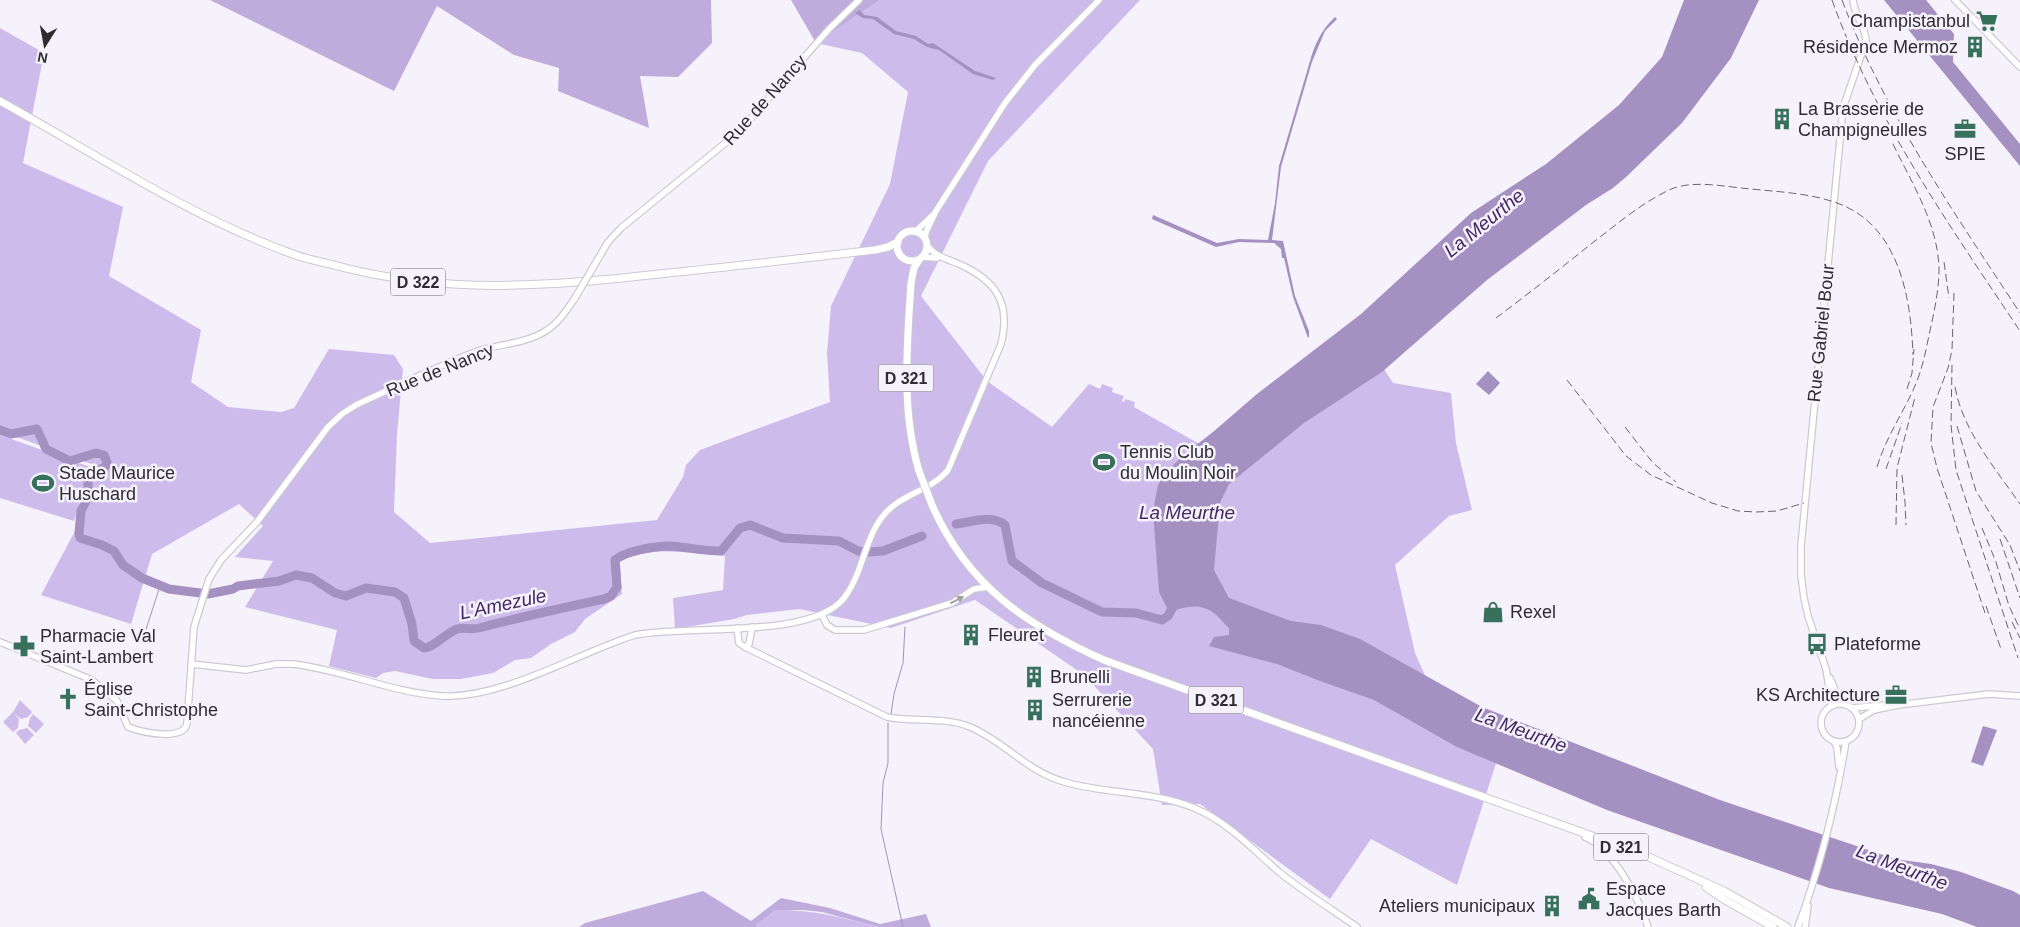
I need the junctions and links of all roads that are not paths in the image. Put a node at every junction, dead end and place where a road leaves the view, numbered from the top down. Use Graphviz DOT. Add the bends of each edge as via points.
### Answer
graph roads {
  1 [pos="859,0"];
  2 [pos="1099,0"];
  3 [pos="1854,0"];
  4 [pos="1955,0"];
  5 [pos="1960,0"];
  6 [pos="2020,63"];
  7 [pos="2020,67"];
  8 [pos="0,101"];
  9 [pos="936,212"];
  10 [pos="915,232"];
  11 [pos="898,242"];
  12 [pos="926,242"];
  13 [pos="875,250"];
  14 [pos="903,257"];
  15 [pos="921,258"];
  16 [pos="951,261"];
  17 [pos="911,283"];
  18 [pos="988,587"];
  19 [pos="822,615"];
  20 [pos="752,627"];
  21 [pos="737,628"];
  22 [pos="0,642"];
  23 [pos="745,647"];
  24 [pos="191,664"];
  25 [pos="1826,669"];
  26 [pos="2020,696"];
  27 [pos="1841,704"];
  28 [pos="1898,705"];
  29 [pos="1832,706"];
  30 [pos="1852,708"];
  31 [pos="1859,720"];
  32 [pos="1834,741"];
  33 [pos="1846,741"];
  34 [pos="1840,776"];
  35 [pos="1551,821"];
  36 [pos="1690,875"];
  37 [pos="1808,899"];
  38 [pos="1357,927"];
  39 [pos="1648,927"];
  40 [pos="1773,927"];
  41 [pos="1787,927"];
  42 [pos="1798,927"];
  43 [pos="1805,927"];
  1 -- 24 [label="street, Rue de Nancy, bridge" via="740,131 621,228 608,242 575,298 544,332 470,354 342,414 257,522 216,567 206,586 194,627"];
  2 -- 9 [label="street" via="1035,65 1005,103"];
  3 -- 25 [label="street, Rue Gabriel Bour" via="1866,41 1843,108 1800,546 1804,598"];
  4 -- 7 [label="street"];
  5 -- 6 [label="street"];
  8 -- 13 [label="main road, D 322" via="161,194 226,227 292,254 360,273 439,284 500,287 574,284"];
  9 -- 10 [label="street"];
  9 -- 12 [label="street" via="926,232"];
  10 -- 11 [label="main road" via="903,235"];
  10 -- 12 [label="main road"];
  11 -- 13 [label="main road, D 322"];
  11 -- 14 [label="main road"];
  12 -- 15 [label="main road" via="926,252"];
  12 -- 16 [label="street" via="932,252"];
  13 -- 14 [label="main road, D 322" via="888,250"];
  14 -- 15 [label="main road" via="912,261"];
  14 -- 17 [label="main road, D 321"];
  15 -- 16 [label="street" via="930,256"];
  15 -- 17 [label="main road, D 321" via="914,268"];
  16 -- 19 [label="street" via="986,279 999,296 1005,319 1001,344 948,470 940,479 883,516 844,598"];
  17 -- 18 [label="main road, D 321, bridge" via="906,382 908,418 919,471 932,505 955,548"];
  19 -- 18 [label="street, one-way" via="831,628 854,631 952,603 974,589"];
  18 -- 35 [label="main road, D 321" via="1042,630 1104,660"];
  19 -- 20 [label="street" via="801,622"];
  20 -- 21 [label="street"];
  20 -- 23 [label="street" via="749,644"];
  21 -- 23 [label="street" via="739,643"];
  21 -- 24 [label="street" via="635,635 507,685 460,696 418,692 302,665 276,664 246,670"];
  22 -- 24 [label="street, Rue de Nancy" via="92,680 117,701 128,727 174,734 187,728"];
  23 -- 38 [label="street" via="887,717 969,726 1030,767 1054,779 1166,800 1197,810 1223,825 1284,875"];
  25 -- 27 [label="street, Rue Gabriel Bour"];
  25 -- 29 [label="street, Rue Gabriel Bour"];
  26 -- 28 [label="street" via="1989,694"];
  27 -- 29 [label="street"];
  27 -- 30 [label="street"];
  28 -- 30 [label="street"];
  28 -- 31 [label="street" via="1874,710"];
  29 -- 32 [label="street" via="1823,715 1821,724"];
  30 -- 31 [label="street"];
  31 -- 33 [label="street" via="1855,735"];
  32 -- 33 [label="street"];
  32 -- 34 [label="street"];
  33 -- 34 [label="street"];
  34 -- 37 [label="street"];
  35 -- 36 [label="main road, D 321"];
  35 -- 39 [label="street" via="1596,842 1610,855"];
  36 -- 40 [label="main road, D 321" via="1725,900"];
  36 -- 41 [label="main road, D 321"];
  37 -- 42 [label="street"];
  37 -- 43 [label="street"];
}
